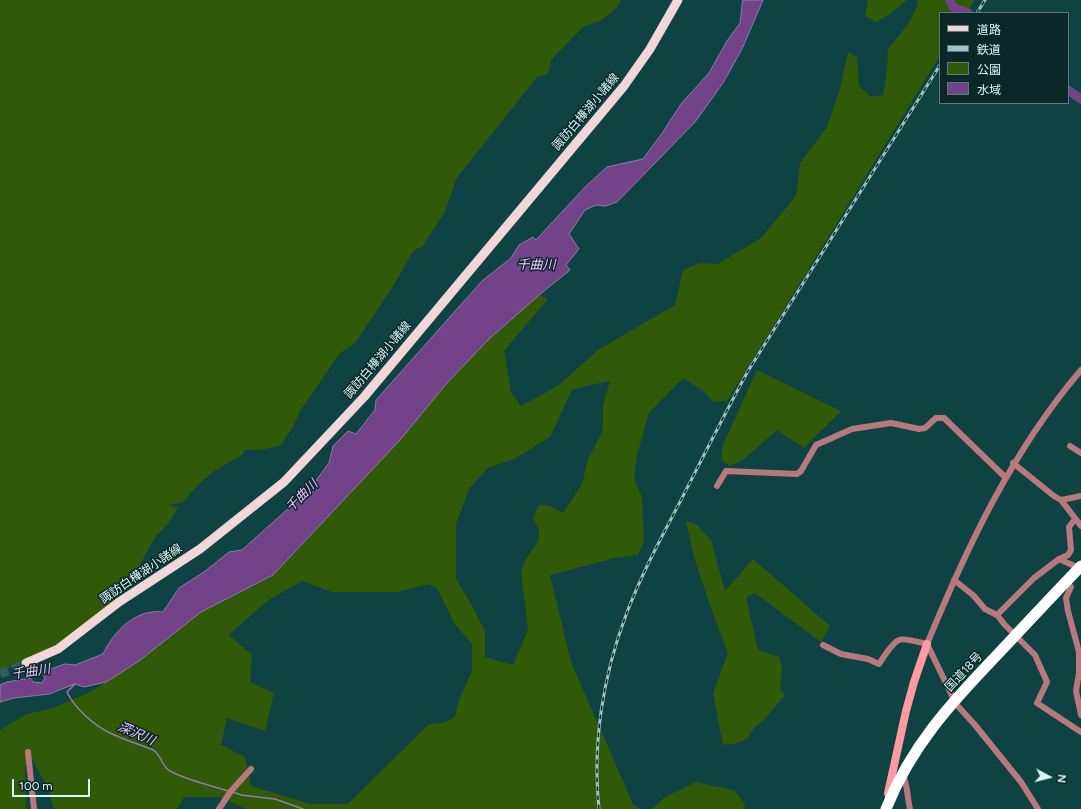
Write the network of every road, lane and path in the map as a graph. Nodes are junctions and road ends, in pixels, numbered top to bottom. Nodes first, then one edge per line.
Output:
1 (678, 0) edge
2 (1081, 370) edge
3 (1070, 446) dead end
4 (1081, 453) edge
5 (1013, 463) junction
6 (1005, 477) junction
7 (717, 486) dead end
8 (1081, 496) edge
9 (1061, 500) junction
10 (1075, 519) junction
11 (1081, 526) edge
12 (1059, 559) junction
13 (1080, 567) edge
14 (954, 580) junction
15 (1066, 582) junction
16 (997, 615) junction
17 (1015, 636) junction
18 (927, 644) junction
19 (823, 645) dead end
20 (26, 663) tunnel mouth
21 (954, 701) junction
22 (1081, 715) edge
23 (1081, 732) edge
24 (28, 752) dead end
25 (895, 764) junction
26 (250, 769) dead end
27 (902, 773) junction
28 (888, 804) edge
29 (34, 809) edge
30 (219, 809) edge
31 (910, 809) edge
32 (1038, 809) edge

1 - 20 main road, 諏訪白樺湖小諸線
2 - 5 street
3 - 4 street
5 - 6 street
5 - 9 street
6 - 7 street
6 - 14 street
8 - 9 street
9 - 10 street
10 - 11 street
10 - 12 street
12 - 13 street
12 - 16 street
13 - 15 highway, 国道18号
14 - 16 street
14 - 18 street
15 - 17 highway, 国道18号
15 - 22 street
16 - 17 street
17 - 21 highway, 国道18号
17 - 23 street
18 - 19 street
18 - 21 street
18 - 25 street
21 - 27 highway, 国道18号
21 - 32 street
24 - 29 street
25 - 27 street
25 - 28 street
26 - 30 street
27 - 28 highway, 国道18号
27 - 31 street

